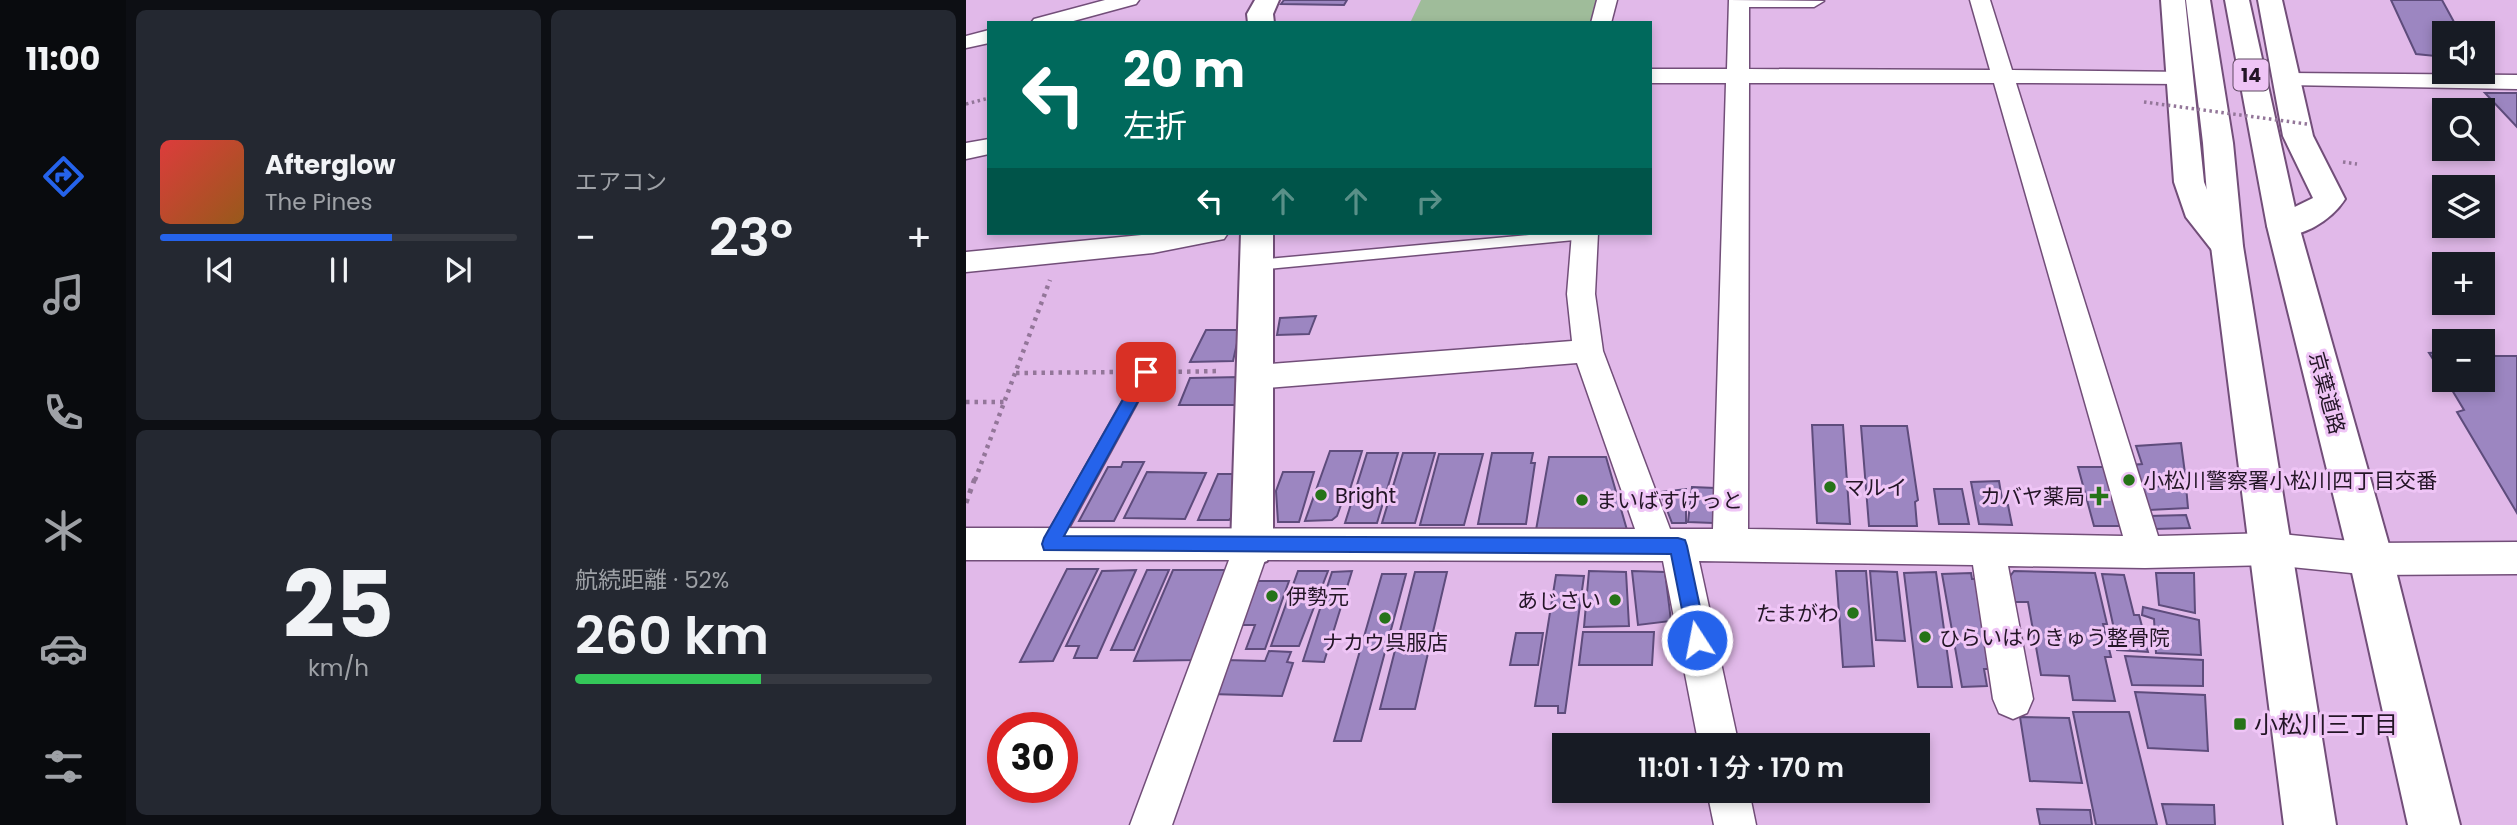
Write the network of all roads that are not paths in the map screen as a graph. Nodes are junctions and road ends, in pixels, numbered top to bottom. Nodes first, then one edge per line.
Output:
1 (1129, 0) edge
2 (1267, 0) edge
3 (1606, 0) edge
4 (1739, 0) edge
5 (1980, 0) edge
6 (2173, 0) edge
7 (2198, 0) edge
8 (2237, 0) edge
9 (2270, 0) edge
10 (1814, 4) edge
11 (1090, 5) edge
12 (1046, 21) edge
13 (1261, 21) edge
14 (1601, 21) edge
15 (987, 37) edge
16 (966, 42) edge
17 (1652, 76) edge
18 (1736, 77) junction
19 (2003, 77) junction
20 (2181, 77) junction
21 (2288, 80) junction
22 (2517, 82) edge
23 (987, 146) edge
24 (966, 151) edge
25 (2283, 226) junction
26 (1206, 235) edge
27 (1544, 235) edge
28 (1585, 235) edge
29 (2227, 246) junction
30 (1257, 249) edge
31 (966, 262) edge
32 (1588, 351) junction
33 (1146, 372) dead end
34 (1256, 377) junction
35 (966, 544) edge
36 (1051, 544) junction
37 (1730, 545) junction
38 (1669, 546) junction
39 (1252, 547) junction
40 (2272, 549) junction
41 (1988, 550) junction
42 (2145, 552) junction
43 (2517, 558) edge
44 (2371, 559) junction
45 (2013, 699) dead end
46 (1716, 733) edge
47 (1730, 803) edge
48 (1151, 825) edge
49 (1735, 825) edge
50 (2310, 825) edge
51 (2434, 825) edge

1 - 11 street
2 - 13 main road
3 - 14 street
4 - 10 street
4 - 18 street
5 - 19 street
6 - 20 main road
7 - 29 main road, 14
8 - 25 main road, 京葉道路 / 14
9 - 21 main road
11 - 12 street
15 - 16 street
17 - 18 street
18 - 19 street
18 - 37 street
19 - 20 street
19 - 42 street
20 - 29 main road
21 - 22 street
21 - 25 main road
23 - 24 street
25 - 44 main road, 京葉道路 / 14
26 - 31 street
27 - 30 lane
28 - 32 street
29 - 40 main road, 14
30 - 34 main road
32 - 34 street
32 - 38 street
33 - 36 lane
34 - 39 main road
35 - 36 street
36 - 39 street
37 - 38 street
37 - 41 street
38 - 39 street
38 - 46 street
39 - 48 street
40 - 42 street
40 - 44 street
40 - 50 main road, 14
41 - 42 street
41 - 45 street
43 - 44 street
44 - 51 main road, 京葉道路 / 14
47 - 49 street

